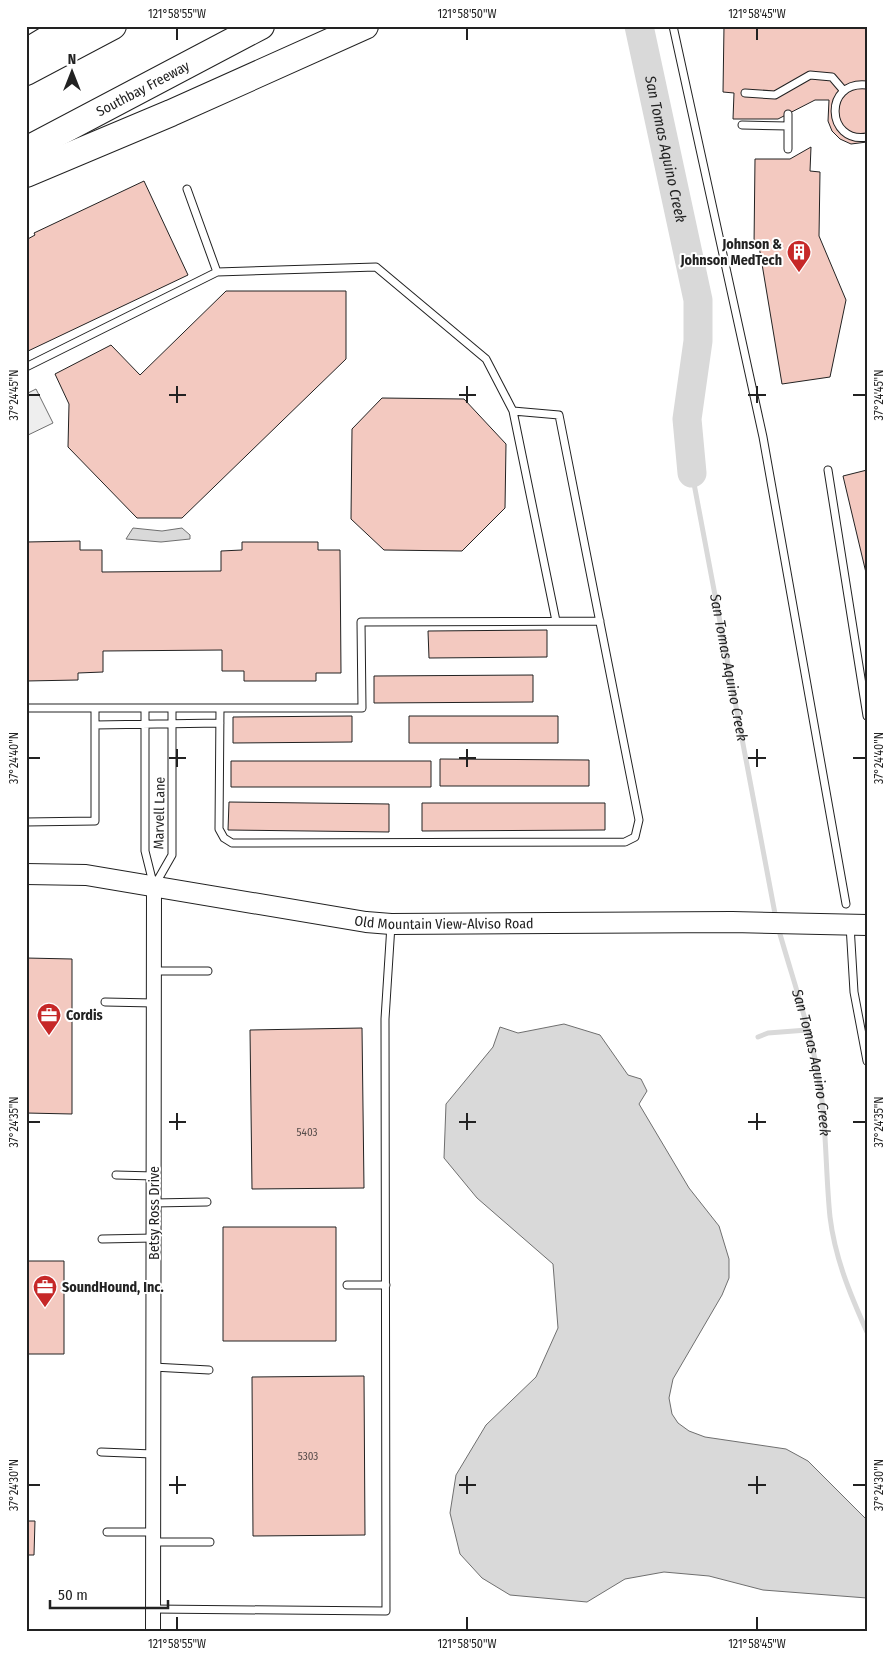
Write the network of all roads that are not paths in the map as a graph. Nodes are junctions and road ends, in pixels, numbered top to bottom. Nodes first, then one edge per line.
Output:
1 (68, 26) edge
2 (114, 26) edge
3 (261, 26) edge
4 (366, 26) edge
5 (673, 26) edge
6 (26, 52) edge
7 (26, 72) edge
8 (867, 85) edge
9 (844, 91) junction
10 (745, 93) dead end
11 (788, 114) dead end
12 (742, 126) dead end
13 (788, 126) junction
14 (867, 137) edge
15 (788, 149) dead end
16 (26, 150) edge
17 (26, 174) edge
18 (187, 188) dead end
19 (217, 272) junction
20 (26, 367) edge
21 (513, 412) junction
22 (828, 470) dead end
23 (600, 620) junction
24 (556, 621) junction
25 (865, 685) edge
26 (26, 708) edge
27 (96, 708) junction
28 (144, 708) junction
29 (172, 708) junction
30 (220, 708) junction
31 (867, 716) edge
32 (220, 723) junction
33 (144, 724) junction
34 (172, 724) junction
35 (96, 725) junction
36 (26, 822) edge
37 (26, 874) edge
38 (154, 886) junction
39 (846, 904) dead end
40 (391, 924) junction
41 (849, 924) edge
42 (154, 971) junction
43 (208, 971) dead end
44 (105, 1002) dead end
45 (154, 1003) junction
46 (867, 1061) edge
47 (116, 1175) dead end
48 (154, 1176) junction
49 (207, 1202) dead end
50 (154, 1203) junction
51 (154, 1238) junction
52 (102, 1239) dead end
53 (347, 1286) dead end
54 (386, 1286) junction
55 (153, 1367) junction
56 (210, 1370) dead end
57 (100, 1452) dead end
58 (153, 1454) junction
59 (107, 1532) dead end
60 (153, 1537) junction
61 (210, 1542) dead end
62 (153, 1609) junction
63 (153, 1631) edge

1 - 6 highway
2 - 7 highway
3 - 16 highway, Southbay Freeway
4 - 17 highway
5 - 39 lane
8 - 9 lane
9 - 10 lane
9 - 14 lane
11 - 13 lane
12 - 13 lane
13 - 15 lane
18 - 19 lane
19 - 20 lane
19 - 21 lane
21 - 23 lane
21 - 24 lane
22 - 25 lane
23 - 24 lane
23 - 32 lane
24 - 30 lane
25 - 31 lane
26 - 27 lane
27 - 28 lane
27 - 35 lane
28 - 29 lane
28 - 33 lane, Marvell Lane
29 - 30 lane
29 - 34 lane, Marvell Lane
30 - 32 lane
32 - 34 lane
33 - 34 lane
33 - 35 lane
33 - 38 lane, Marvell Lane
34 - 38 lane, Marvell Lane
35 - 36 lane
37 - 38 street, Old Mountain View-Alviso Road
38 - 40 street, Old Mountain View-Alviso Road
38 - 42 street, Betsy Ross Drive
40 - 41 street, Old Mountain View-Alviso Road
40 - 54 lane
41 - 46 lane
42 - 43 lane
42 - 45 street, Betsy Ross Drive
44 - 45 lane
45 - 48 street, Betsy Ross Drive
47 - 48 lane
48 - 50 street, Betsy Ross Drive
49 - 50 lane
50 - 51 street, Betsy Ross Drive
51 - 52 lane
51 - 55 street, Betsy Ross Drive
53 - 54 lane
54 - 62 lane
55 - 56 lane
55 - 58 street, Betsy Ross Drive
57 - 58 lane
58 - 60 street, Betsy Ross Drive
59 - 60 lane
60 - 61 lane
60 - 62 street, Betsy Ross Drive
62 - 63 street, Betsy Ross Drive

